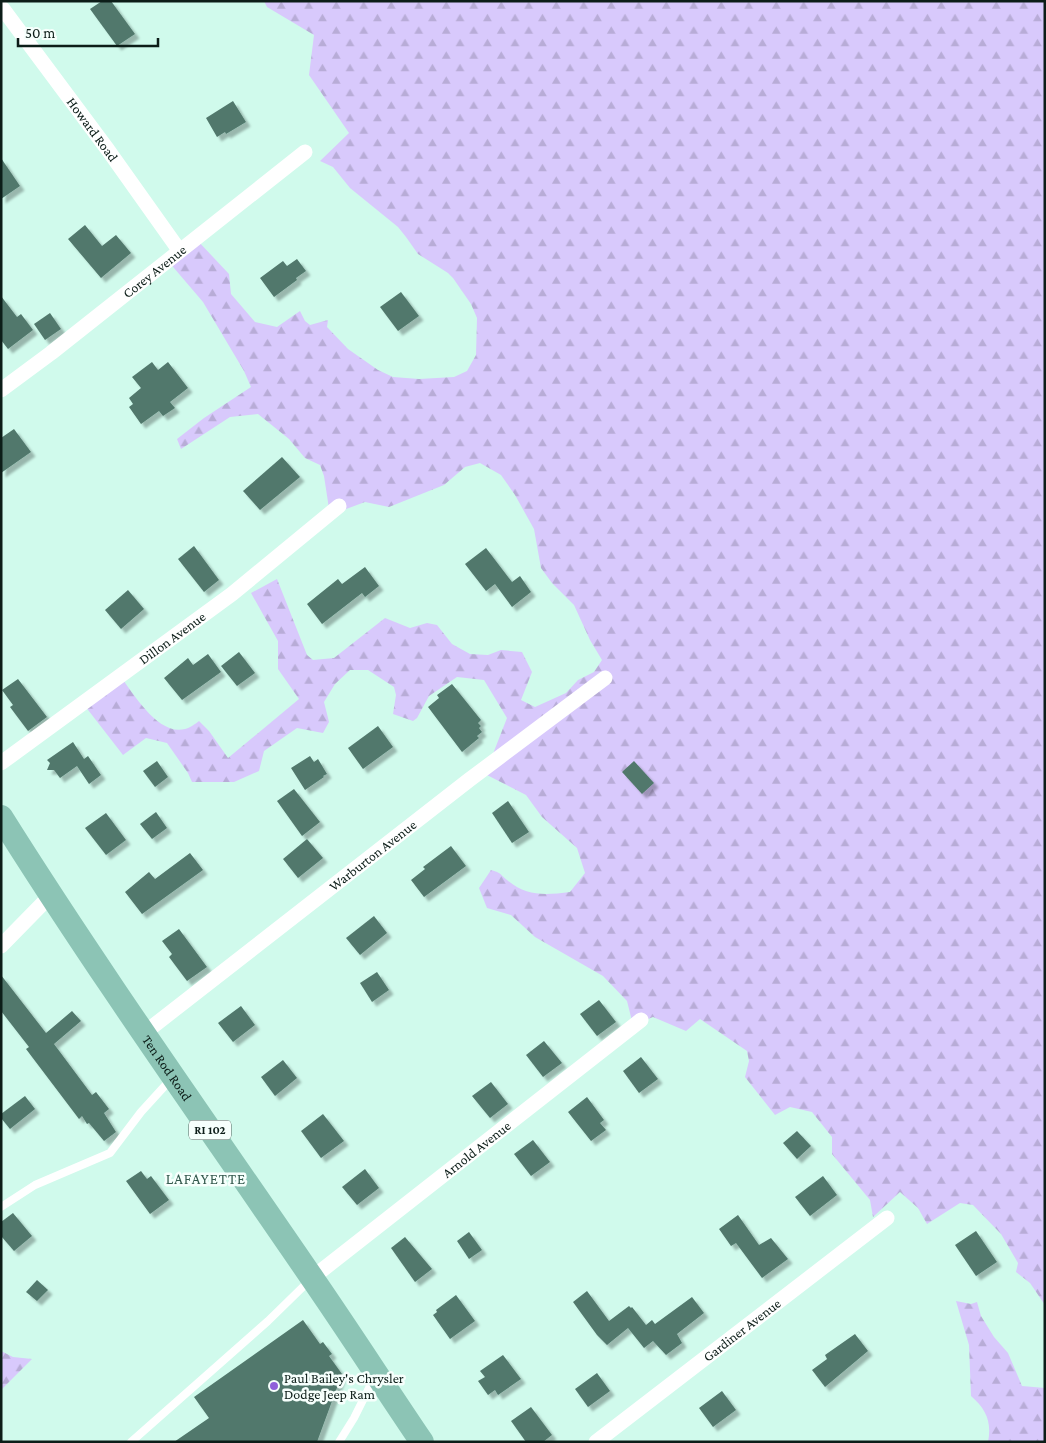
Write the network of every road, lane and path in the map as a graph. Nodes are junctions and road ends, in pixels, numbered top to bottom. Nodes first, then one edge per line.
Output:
1 (6, 7) edge
2 (306, 152) dead end
3 (179, 250) junction
4 (1, 390) edge
5 (339, 506) dead end
6 (605, 678) dead end
7 (1, 764) edge
8 (1, 817) edge
9 (50, 896) junction
10 (1, 946) edge
11 (641, 1020) dead end
12 (143, 1034) junction
13 (173, 1076) junction
14 (1, 1207) edge
15 (887, 1218) dead end
16 (312, 1278) junction
17 (376, 1374) junction
18 (131, 1442) edge
19 (340, 1442) edge
20 (422, 1442) edge
21 (596, 1442) edge

1 - 3 street, Howard Road
2 - 3 street, Corey Avenue
3 - 4 street, Corey Avenue
5 - 7 street, Dillon Avenue
6 - 12 street, Warburton Avenue
8 - 9 main road, Ten Rod Road / RI 102
9 - 10 street
9 - 12 main road, Ten Rod Road / RI 102
11 - 16 street, Arnold Avenue
12 - 13 main road, Ten Rod Road / RI 102
13 - 14 lane
13 - 16 main road, Ten Rod Road / RI 102
15 - 21 street, Gardiner Avenue
16 - 17 main road, Ten Rod Road / RI 102
16 - 18 lane
17 - 19 lane
17 - 20 main road, Ten Rod Road / RI 102

